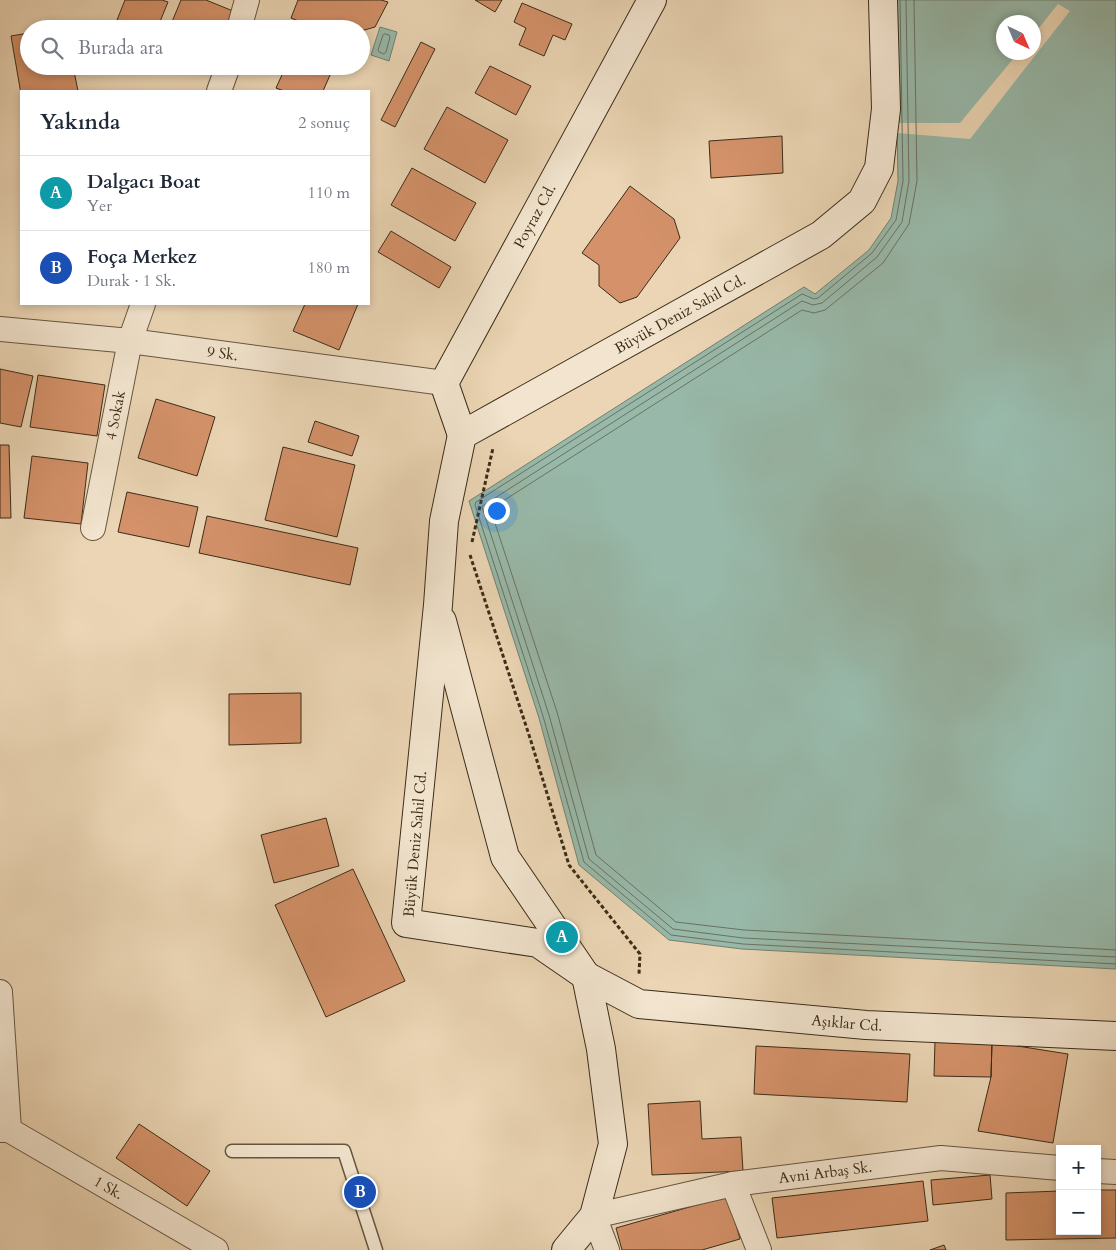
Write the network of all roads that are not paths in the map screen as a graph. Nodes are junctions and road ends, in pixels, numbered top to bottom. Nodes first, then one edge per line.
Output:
1 (247, 0) edge
2 (652, 0) edge
3 (883, 0) edge
4 (241, 20) edge
5 (225, 75) edge
6 (219, 90) edge
7 (143, 305) edge
8 (0, 329) edge
9 (130, 341) junction
10 (444, 383) junction
11 (462, 435) junction
12 (93, 528) dead end
13 (438, 605) junction
14 (586, 976) junction
15 (0, 992) edge
16 (1116, 1036) edge
17 (4, 1130) edge
18 (232, 1151) dead end
19 (1056, 1168) edge
20 (1101, 1170) edge
21 (1116, 1172) edge
22 (733, 1184) junction
23 (594, 1216) junction
24 (216, 1250) edge
25 (376, 1250) edge
26 (566, 1250) edge
27 (607, 1250) edge
28 (759, 1250) edge

1 - 4 street
2 - 10 street, Poyraz Cd.
3 - 11 street, Büyük Deniz Sahil Cd.
5 - 6 street
7 - 9 street, 4 Sokak
8 - 9 street, 9 Sk.
9 - 10 street, 9 Sk.
9 - 12 street, 4 Sokak
10 - 11 street
11 - 13 street, Büyük Deniz Sahil Cd.
13 - 14 street, Büyük Deniz Sahil Cd.
13 - 14 street, Büyük Deniz Sahil Cd.
14 - 16 street, Aşıklar Cd.
14 - 23 street, Büyük Deniz Sahil Cd.
15 - 17 street
17 - 24 street, 1 Sk.
18 - 25 lane
19 - 22 street, Avni Arbaş Sk.
20 - 21 street
22 - 23 street, Avni Arbaş Sk.
22 - 28 street
23 - 26 street, Büyük Deniz Sahil Cd.
23 - 27 street

